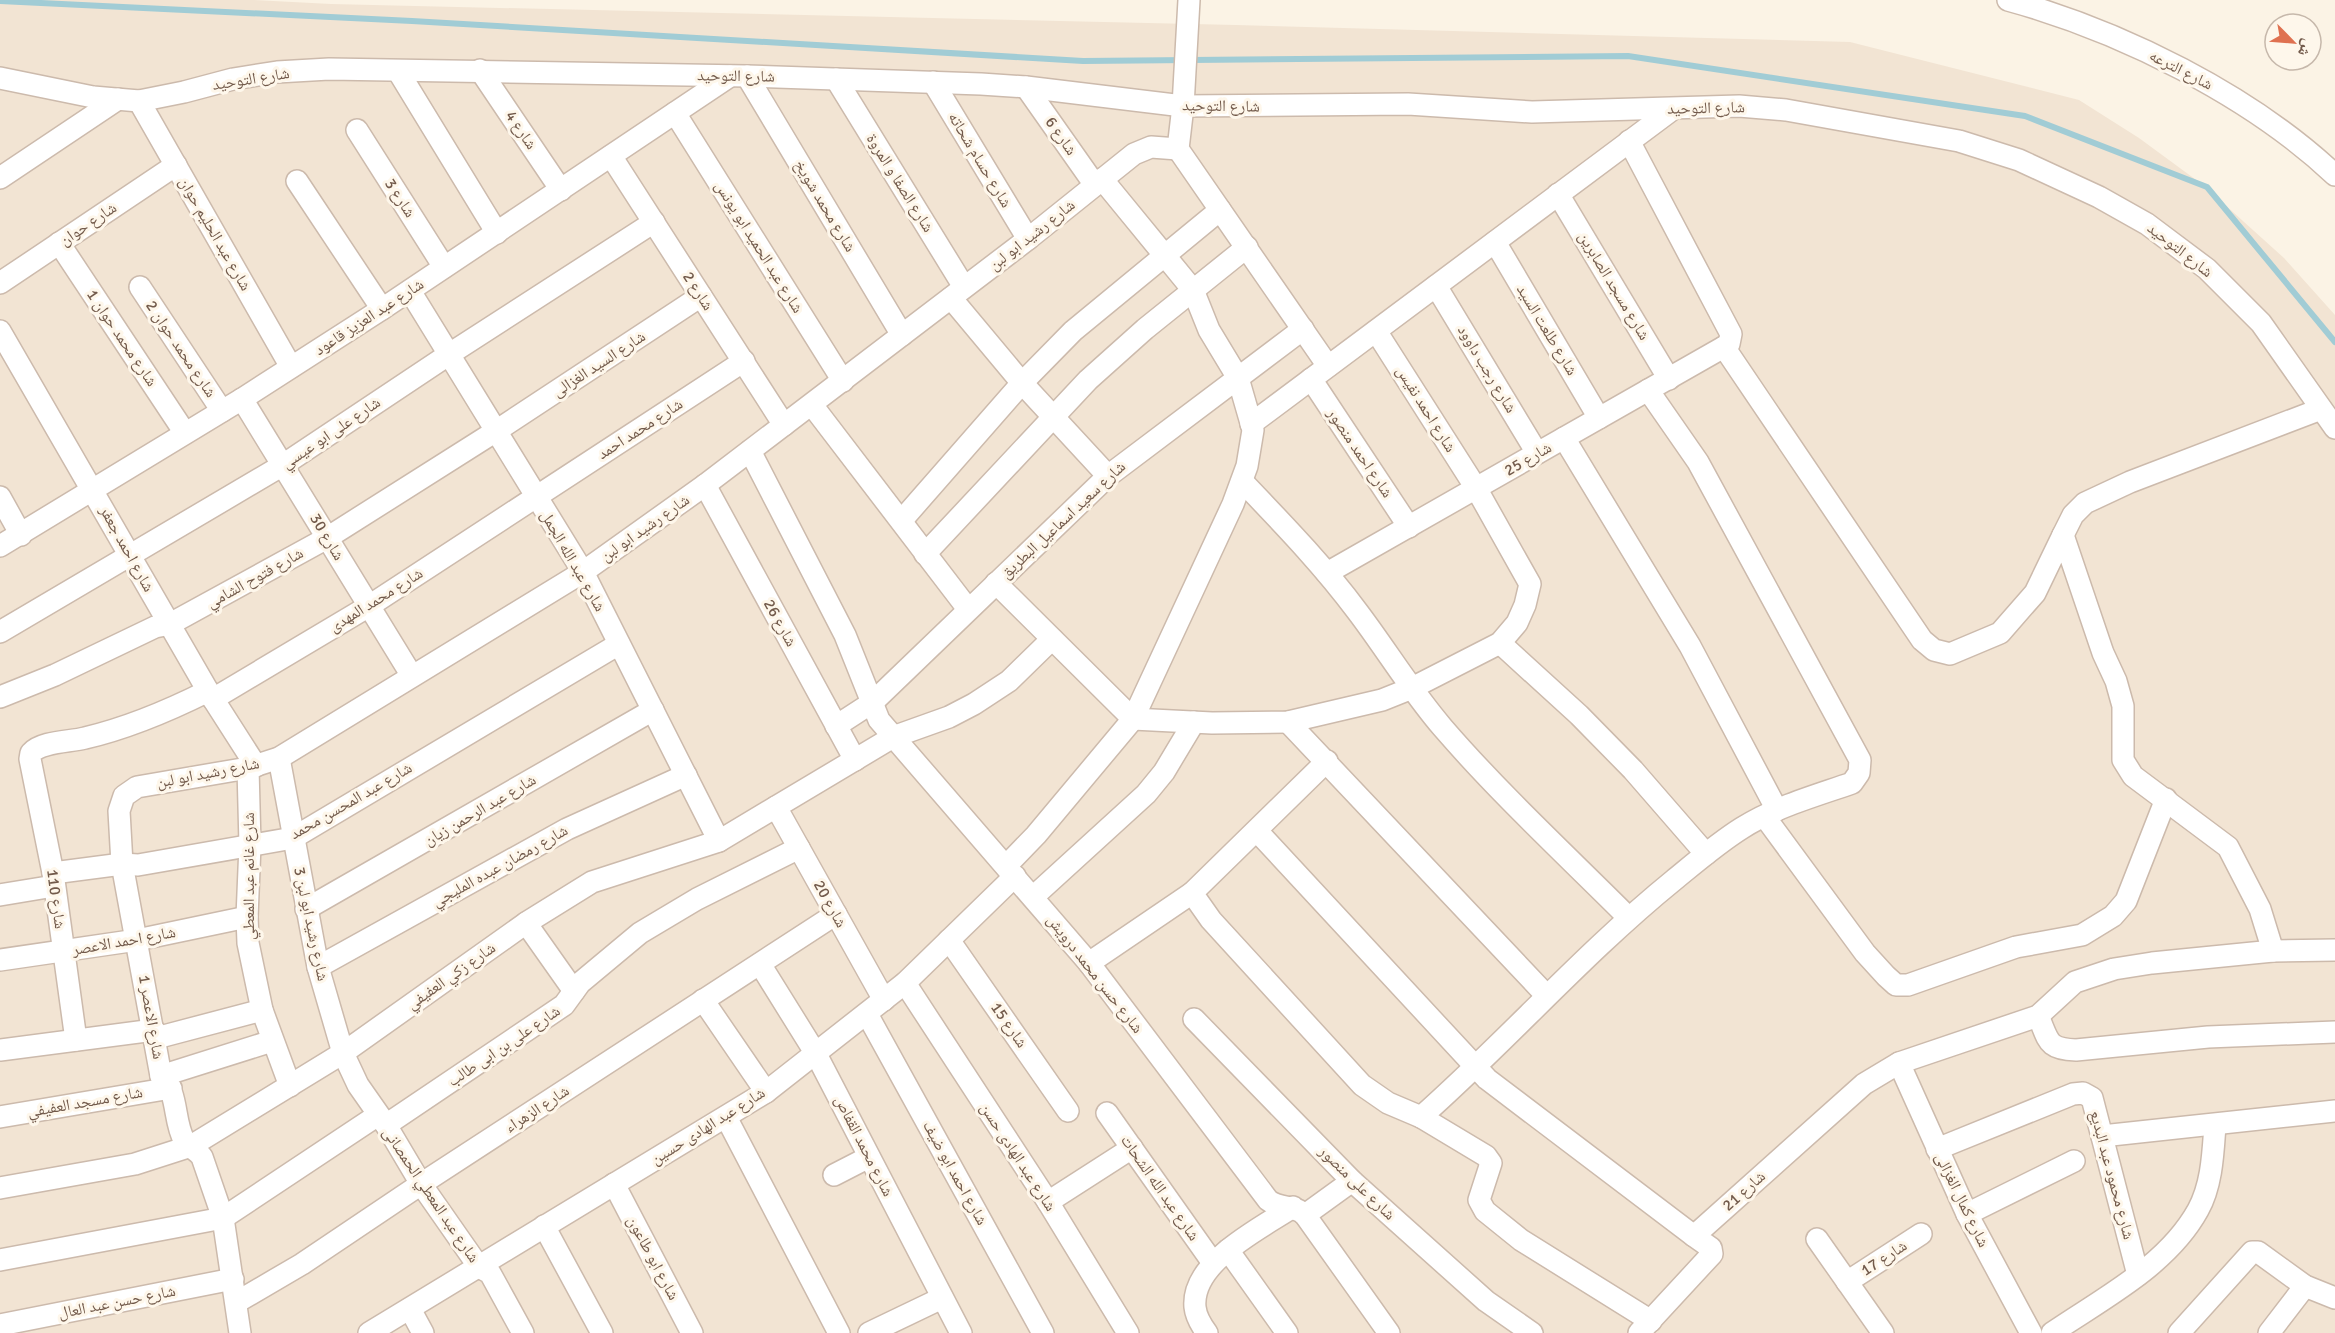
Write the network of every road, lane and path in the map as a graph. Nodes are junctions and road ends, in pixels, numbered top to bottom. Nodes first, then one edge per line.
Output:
1 (1189, 0) edge
2 (2008, 0) edge
3 (398, 70) junction
4 (480, 70) junction
5 (739, 76) junction
6 (0, 78) edge
7 (836, 79) junction
8 (933, 82) junction
9 (1026, 87) junction
10 (128, 100) junction
11 (1183, 106) junction
12 (1672, 109) junction
13 (675, 113) junction
14 (357, 130) dead end
15 (1629, 141) junction
16 (1178, 149) junction
17 (611, 156) junction
18 (176, 165) junction
19 (2335, 175) edge
20 (0, 178) edge
21 (297, 181) dead end
22 (1098, 182) junction
23 (561, 190) junction
24 (1558, 194) junction
25 (1220, 210) junction
26 (654, 222) junction
27 (497, 232) junction
28 (1028, 239) junction
29 (1495, 242) junction
30 (59, 243) junction
31 (1246, 247) junction
32 (1165, 254) junction
33 (444, 267) junction
34 (0, 284) edge
35 (1436, 285) junction
36 (140, 288) dead end
37 (1193, 290) junction
38 (410, 291) junction
39 (958, 293) junction
40 (701, 296) junction
41 (382, 309) junction
42 (1303, 329) junction
43 (0, 330) edge
44 (1376, 331) junction
45 (902, 335) junction
46 (1727, 346) junction
47 (448, 355) junction
48 (744, 361) junction
49 (1328, 366) junction
50 (291, 368) junction
51 (1238, 378) junction
52 (1311, 379) junction
53 (1669, 379) junction
54 (843, 381) junction
55 (1022, 383) junction
56 (1648, 390) junction
57 (242, 399) junction
58 (812, 405) junction
59 (2322, 409) junction
60 (222, 411) junction
61 (1054, 416) junction
62 (1599, 418) junction
63 (1251, 424) junction
64 (784, 425) junction
65 (2335, 428) edge
66 (496, 431) junction
67 (185, 434) junction
68 (1564, 438) junction
69 (750, 451) junction
70 (1538, 453) junction
71 (284, 465) junction
72 (1108, 476) junction
73 (1242, 481) junction
74 (705, 485) junction
75 (1476, 488) junction
76 (94, 490) junction
77 (0, 497) edge
78 (537, 497) junction
79 (902, 520) junction
80 (1409, 527) junction
81 (21, 535) junction
82 (2062, 535) junction
83 (327, 538) junction
84 (0, 546) edge
85 (925, 554) junction
86 (130, 558) junction
87 (583, 572) junction
88 (1327, 573) junction
89 (996, 583) junction
90 (369, 606) junction
91 (968, 609) junction
92 (170, 624) junction
93 (0, 633) edge
94 (1052, 639) junction
95 (1500, 643) junction
96 (619, 644) junction
97 (412, 676) junction
98 (1412, 688) junction
99 (211, 695) junction
100 (0, 696) edge
101 (873, 702) junction
102 (653, 710) junction
103 (1133, 719) junction
104 (1194, 722) junction
105 (1288, 722) junction
106 (836, 726) junction
107 (893, 737) junction
108 (279, 758) junction
109 (30, 759) joint
110 (855, 760) junction
111 (1327, 761) junction
112 (252, 767) junction
113 (686, 775) junction
114 (2166, 799) junction
115 (776, 807) junction
116 (1771, 813) junction
117 (1257, 831) junction
118 (293, 838) junction
119 (719, 841) junction
120 (250, 845) junction
121 (799, 848) junction
122 (1706, 854) junction
123 (122, 864) junction
124 (1010, 871) junction
125 (53, 879) junction
126 (1192, 893) junction
127 (0, 895) edge
128 (1033, 897) junction
129 (306, 909) junction
130 (836, 915) junction
131 (247, 917) junction
132 (1628, 917) junction
133 (526, 922) junction
134 (137, 940) junction
135 (949, 940) junction
136 (2335, 950) edge
137 (63, 951) junction
138 (2273, 951) junction
139 (0, 960) edge
140 (1089, 963) junction
141 (760, 964) junction
142 (318, 967) junction
143 (905, 983) junction
144 (574, 991) junction
145 (1546, 995) junction
146 (703, 1000) junction
147 (884, 1000) junction
148 (262, 1010) junction
149 (867, 1014) junction
150 (2038, 1016) junction
151 (1194, 1019) dead end
152 (2335, 1032) edge
153 (155, 1034) junction
154 (76, 1040) junction
155 (272, 1041) junction
156 (0, 1050) edge
157 (343, 1053) junction
158 (816, 1054) junction
159 (1899, 1063) junction
160 (1477, 1067) junction
161 (166, 1082) junction
162 (290, 1086) junction
163 (766, 1092) junction
164 (1068, 1111) dead end
165 (2335, 1111) edge
166 (1107, 1113) dead end
167 (0, 1117) edge
168 (726, 1117) junction
169 (1421, 1117) junction
170 (382, 1120) junction
171 (2216, 1125) junction
172 (2102, 1137) junction
173 (191, 1146) junction
174 (1132, 1148) junction
175 (1937, 1149) junction
176 (869, 1157) junction
177 (2073, 1161) dead end
178 (834, 1175) dead end
179 (1352, 1181) junction
180 (421, 1184) junction
181 (614, 1184) junction
182 (0, 1188) edge
183 (1048, 1202) junction
184 (1299, 1211) junction
185 (1966, 1214) junction
186 (223, 1218) junction
187 (544, 1226) junction
188 (1922, 1234) dead end
189 (1694, 1236) junction
190 (1817, 1239) dead end
191 (1220, 1257) junction
192 (0, 1260) edge
193 (479, 1267) junction
194 (2138, 1275) junction
195 (233, 1279) junction
196 (1847, 1282) junction
197 (2305, 1286) junction
198 (942, 1298) junction
199 (2335, 1298) edge
200 (237, 1302) junction
201 (410, 1309) junction
202 (0, 1325) edge
203 (1645, 1327) edge
204 (876, 1332) edge
205 (240, 1333) edge
206 (369, 1333) edge
207 (423, 1333) edge
208 (523, 1333) edge
209 (602, 1333) edge
210 (692, 1333) edge
211 (839, 1333) edge
212 (961, 1333) edge
213 (1043, 1333) edge
214 (1128, 1333) edge
215 (1206, 1333) edge
216 (1287, 1333) edge
217 (1389, 1333) edge
218 (1532, 1333) edge
219 (1882, 1333) edge
220 (2031, 1333) edge
221 (2052, 1333) edge
222 (2179, 1333) edge
223 (2269, 1333) edge

1 - 11 street
2 - 19 street, شارع الترعه
3 - 4 street, شارع التوحيد
3 - 10 street, شارع التوحيد
3 - 27 street
4 - 5 street, شارع التوحيد
4 - 23 street, شارع 4
5 - 7 street, شارع التوحيد
5 - 13 street, شارع عبد العزيز قاعود
5 - 45 street, شارع محمد شويخ
6 - 10 street, شارع التوحيد
7 - 8 street, شارع التوحيد
7 - 39 street, شارع الصفا و المروة
8 - 9 street, شارع التوحيد
8 - 28 street, شارع حسام شحاته
9 - 11 street, شارع التوحيد
9 - 22 street, شارع 6
10 - 18 street, شارع عبد الحليم حوان
10 - 20 street
11 - 12 street, شارع التوحيد
11 - 16 street
12 - 15 street
12 - 59 street, شارع التوحيد
13 - 17 street, شارع عبد العزيز قاعود
13 - 54 street, شارع عبد الحميد ابو يونس
14 - 33 street, شارع 3
15 - 24 street
15 - 46 street
16 - 22 street, شارع رشيد ابو لبن
16 - 25 street
17 - 23 street, شارع عبد العزيز قاعود
17 - 26 street, شارع 2
18 - 30 street, شارع حوان
18 - 50 street, شارع عبد الحليم حوان
21 - 41 street
22 - 28 street, شارع رشيد ابو لبن
22 - 32 street, شارع 6
23 - 27 street, شارع عبد العزيز قاعود
24 - 29 street
24 - 53 street, شارع مسجد الصابرين
25 - 31 street
25 - 32 street
26 - 40 street, شارع 2
26 - 47 street, شارع على ابو عيسي
27 - 33 street, شارع عبد العزيز قاعود
28 - 39 street, شارع رشيد ابو لبن
29 - 35 street
29 - 62 street, شارع طلعت السيد
30 - 34 street, شارع حوان
30 - 67 street, شارع محمد حوان 1
31 - 37 street
31 - 42 street
32 - 37 street, شارع 6
32 - 55 street
33 - 38 street, شارع عبد العزيز قاعود
35 - 44 street
35 - 70 street, شارع رجب داوود
36 - 60 street, شارع محمد حوان 2
37 - 51 street, شارع 6
37 - 61 street
38 - 41 street, شارع عبد العزيز قاعود
38 - 47 street, شارع عبد الله الجمل
39 - 45 street, شارع رشيد ابو لبن
39 - 55 street, شارع الصفا و المروة
40 - 48 street, شارع 2
40 - 66 street, شارع السيد الغزالى
41 - 50 street, شارع عبد العزيز قاعود
42 - 49 street
42 - 51 street, شارع سعيد اسماعيل البطريق
43 - 76 street, شارع احمد جعفر
44 - 49 street
44 - 75 street, شارع احمد نفيس
45 - 54 street, شارع رشيد ابو لبن
46 - 53 street, شارع 25
46 - 82 street
47 - 66 street, شارع عبد الله الجمل
47 - 71 street, شارع على ابو عيسي
48 - 64 street, شارع 2
48 - 78 street, شارع محمد احمد
49 - 52 street
50 - 57 street, شارع عبد العزيز قاعود
51 - 63 street, شارع 6
51 - 72 street, شارع سعيد اسماعيل البطريق
52 - 63 street
52 - 80 street, شارع احمد منصور
53 - 56 street, شارع 25
54 - 58 street, شارع رشيد ابو لبن
55 - 61 street, شارع الصفا و المروة
55 - 79 street
56 - 62 street, شارع 25
56 - 116 street
57 - 60 street, شارع عبد العزيز قاعود
57 - 71 street, شارع 30
58 - 64 street, شارع رشيد ابو لبن
58 - 79 street
59 - 65 street, شارع التوحيد
59 - 82 street
60 - 67 street, شارع عبد العزيز قاعود
61 - 72 street, شارع الصفا و المروة
61 - 85 street
62 - 68 street, شارع 25
63 - 73 street, شارع عبد الهادى حسين
64 - 69 street, شارع رشيد ابو لبن
66 - 78 street, شارع عبد الله الجمل
66 - 83 street, شارع فتوح الشامي
67 - 76 street, شارع عبد العزيز قاعود
68 - 70 street, شارع 25
68 - 116 street
69 - 74 street, شارع رشيد ابو لبن
69 - 101 street, شارع حسن محمد درويش
70 - 75 street, شارع 25
71 - 83 street, شارع 30
71 - 86 street, شارع على ابو عيسي
72 - 89 street, شارع سعيد اسماعيل البطريق
73 - 88 street
73 - 103 street, شارع عبد الهادى حسين
74 - 87 street, شارع رشيد ابو لبن
74 - 106 street, شارع 26
75 - 80 street, شارع 25
75 - 95 street, شارع احمد نفيس
76 - 81 street, شارع عبد العزيز قاعود
76 - 86 street, شارع احمد جعفر
77 - 81 street
78 - 87 street, شارع عبد الله الجمل
78 - 90 street, شارع محمد المهدى
79 - 85 street
80 - 88 street, شارع 25
81 - 84 street, شارع عبد العزيز قاعود
82 - 114 street
83 - 90 street, شارع 30
83 - 92 street, شارع فتوح الشامي
85 - 91 street
86 - 92 street, شارع احمد جعفر
86 - 93 street, شارع على ابو عيسي
87 - 96 street, شارع عبد الله الجمل
87 - 97 street, شارع رشيد ابو لبن
88 - 98 street
89 - 91 street, شارع سعيد اسماعيل البطريق
89 - 94 street
90 - 97 street, شارع 30
90 - 99 street, شارع محمد المهدى
91 - 101 street, شارع سعيد اسماعيل البطريق
92 - 99 street, شارع احمد جعفر
92 - 100 street, شارع فتوح الشامي
94 - 103 street
94 - 107 street, شارع زكي العفيفي
95 - 98 street
95 - 122 street
96 - 102 street, شارع عبد الله الجمل
96 - 118 street, شارع عبد المحسن محمد
97 - 108 street, شارع رشيد ابو لبن
98 - 105 street
98 - 132 street
99 - 109 street, شارع محمد المهدى
99 - 112 street, شارع احمد جعفر
101 - 106 street, شارع سعيد اسماعيل البطريق
101 - 107 street, شارع حسن محمد درويش
102 - 113 street, شارع عبد الله الجمل
102 - 129 street, شارع عبد الرحمن زيان
103 - 104 street
103 - 124 street, شارع عبد الهادى حسين
104 - 105 street
104 - 128 street
105 - 111 street
106 - 110 street, شارع 26
107 - 110 street, شارع زكي العفيفي
107 - 124 street, شارع حسن محمد درويش
108 - 112 street, شارع رشيد ابو لبن
108 - 118 street, شارع رشيد ابو لبن 3
109 - 125 street, شارع 110
110 - 115 street, شارع زكي العفيفي
111 - 117 street
111 - 145 street
112 - 120 street, شارع غانم عبد المعطي
112 - 123 street, شارع رشيد ابو لبن
113 - 119 street, شارع عبد الله الجمل
113 - 142 street, شارع رمضان عبده المليجي
114 - 116 street
114 - 138 street
115 - 119 street, شارع زكي العفيفي
115 - 121 street, شارع 20
116 - 122 street
117 - 126 street
117 - 160 street
118 - 120 street, شارع عبد المحسن محمد
118 - 129 street, شارع رشيد ابو لبن 3
119 - 133 street, شارع زكي العفيفي
120 - 123 street, شارع عبد المحسن محمد
120 - 131 street, شارع غانم عبد المعطي
121 - 130 street, شارع 20
121 - 144 street, شارع على بن ابى طالب
122 - 132 street
123 - 125 street, شارع عبد المحسن محمد
123 - 134 street, شارع الاعصر 1
124 - 128 street, شارع حسن محمد درويش
124 - 135 street, شارع عبد الهادى حسين
125 - 127 street, شارع عبد المحسن محمد
125 - 137 street, شارع 110
126 - 140 street
126 - 169 street
128 - 140 street, شارع حسن محمد درويش
129 - 142 street, شارع رشيد ابو لبن 3
130 - 141 street, شارع الزهراء
130 - 147 street, شارع 20
131 - 134 street, شارع احمد الاعصر
131 - 148 street, شارع غانم عبد المعطي
132 - 145 street
133 - 144 street
133 - 157 street, شارع زكي العفيفي
134 - 137 street, شارع احمد الاعصر
134 - 153 street, شارع الاعصر 1
135 - 143 street, شارع عبد الهادى حسين
135 - 164 street, شارع 15
136 - 138 street
137 - 139 street, شارع احمد الاعصر
137 - 154 street, شارع 110
138 - 150 street
140 - 184 street, شارع حسن محمد درويش
141 - 146 street, شارع الزهراء
141 - 158 street, شارع محمد القفاص
142 - 157 street, شارع رشيد ابو لبن 3
143 - 147 street, شارع عبد الهادى حسين
143 - 183 street, شارع عبد الهادى حسن
144 - 170 street, شارع على بن ابى طالب
145 - 160 street
146 - 163 street
146 - 180 street, شارع الزهراء
147 - 149 street, شارع عبد الهادى حسين
148 - 153 street
148 - 155 street, شارع غانم عبد المعطي
149 - 158 street, شارع عبد الهادى حسين
149 - 213 street, شارع احمد ابو ضيف
150 - 152 street
150 - 159 street, شارع 21
151 - 179 street, شارع على منصور
153 - 154 street
153 - 161 street, شارع الاعصر 1
154 - 156 street
155 - 161 street, شارع مسجد العفيفي
155 - 162 street, شارع غانم عبد المعطي
157 - 162 street, شارع زكي العفيفي
157 - 170 street, شارع عبد المعطي الحمصانى
158 - 163 street, شارع عبد الهادى حسين
158 - 176 street, شارع محمد القفاص
159 - 175 street, شارع كمال الغزالى
159 - 189 street, شارع 21
160 - 169 street
160 - 189 street
161 - 167 street, شارع مسجد العفيفي
161 - 173 street, شارع الاعصر 1
162 - 173 street, شارع زكي العفيفي
163 - 168 street, شارع عبد الهادى حسين
165 - 171 street
166 - 174 street, شارع عبد الله الشحات
168 - 181 street, شارع عبد الهادى حسين
168 - 211 street
169 - 203 street
170 - 180 street, شارع عبد المعطي الحمصانى
170 - 186 street, شارع على بن ابى طالب
171 - 172 street
171 - 194 street
172 - 175 street, شارع محمود عبد البديع
172 - 194 street, شارع محمود عبد البديع
173 - 182 street, شارع زكي العفيفي
173 - 186 street, شارع الاعصر 1
174 - 183 street
174 - 191 street, شارع عبد الله الشحات
175 - 185 street, شارع كمال الغزالى
176 - 178 street
176 - 198 street, شارع محمد القفاص
177 - 185 street
179 - 184 street
179 - 218 street, شارع على منصور
180 - 193 street, شارع عبد المعطي الحمصانى
180 - 200 street, شارع الزهراء
181 - 187 street, شارع عبد الهادى حسين
181 - 210 street, شارع ابو طاعون
183 - 214 street, شارع عبد الهادى حسن
184 - 191 street
184 - 217 street
185 - 220 street, شارع كمال الغزالى
186 - 192 street, شارع على بن ابى طالب
186 - 195 street, شارع الاعصر 1
187 - 193 street, شارع عبد الهادى حسين
187 - 209 street
188 - 196 street, شارع 17
189 - 203 street
190 - 196 street
191 - 215 street
191 - 216 street, شارع عبد الله الشحات
193 - 201 street, شارع عبد الهادى حسين
193 - 208 street, شارع عبد المعطي الحمصانى
194 - 221 street
195 - 200 street, شارع الاعصر 1
195 - 202 street, شارع حسن عبد العال
196 - 219 street
197 - 199 street
197 - 222 street
197 - 223 street
198 - 204 street
198 - 212 street, شارع محمد القفاص
200 - 205 street, شارع الاعصر 1
201 - 206 street, شارع عبد الهادى حسين
201 - 207 street

